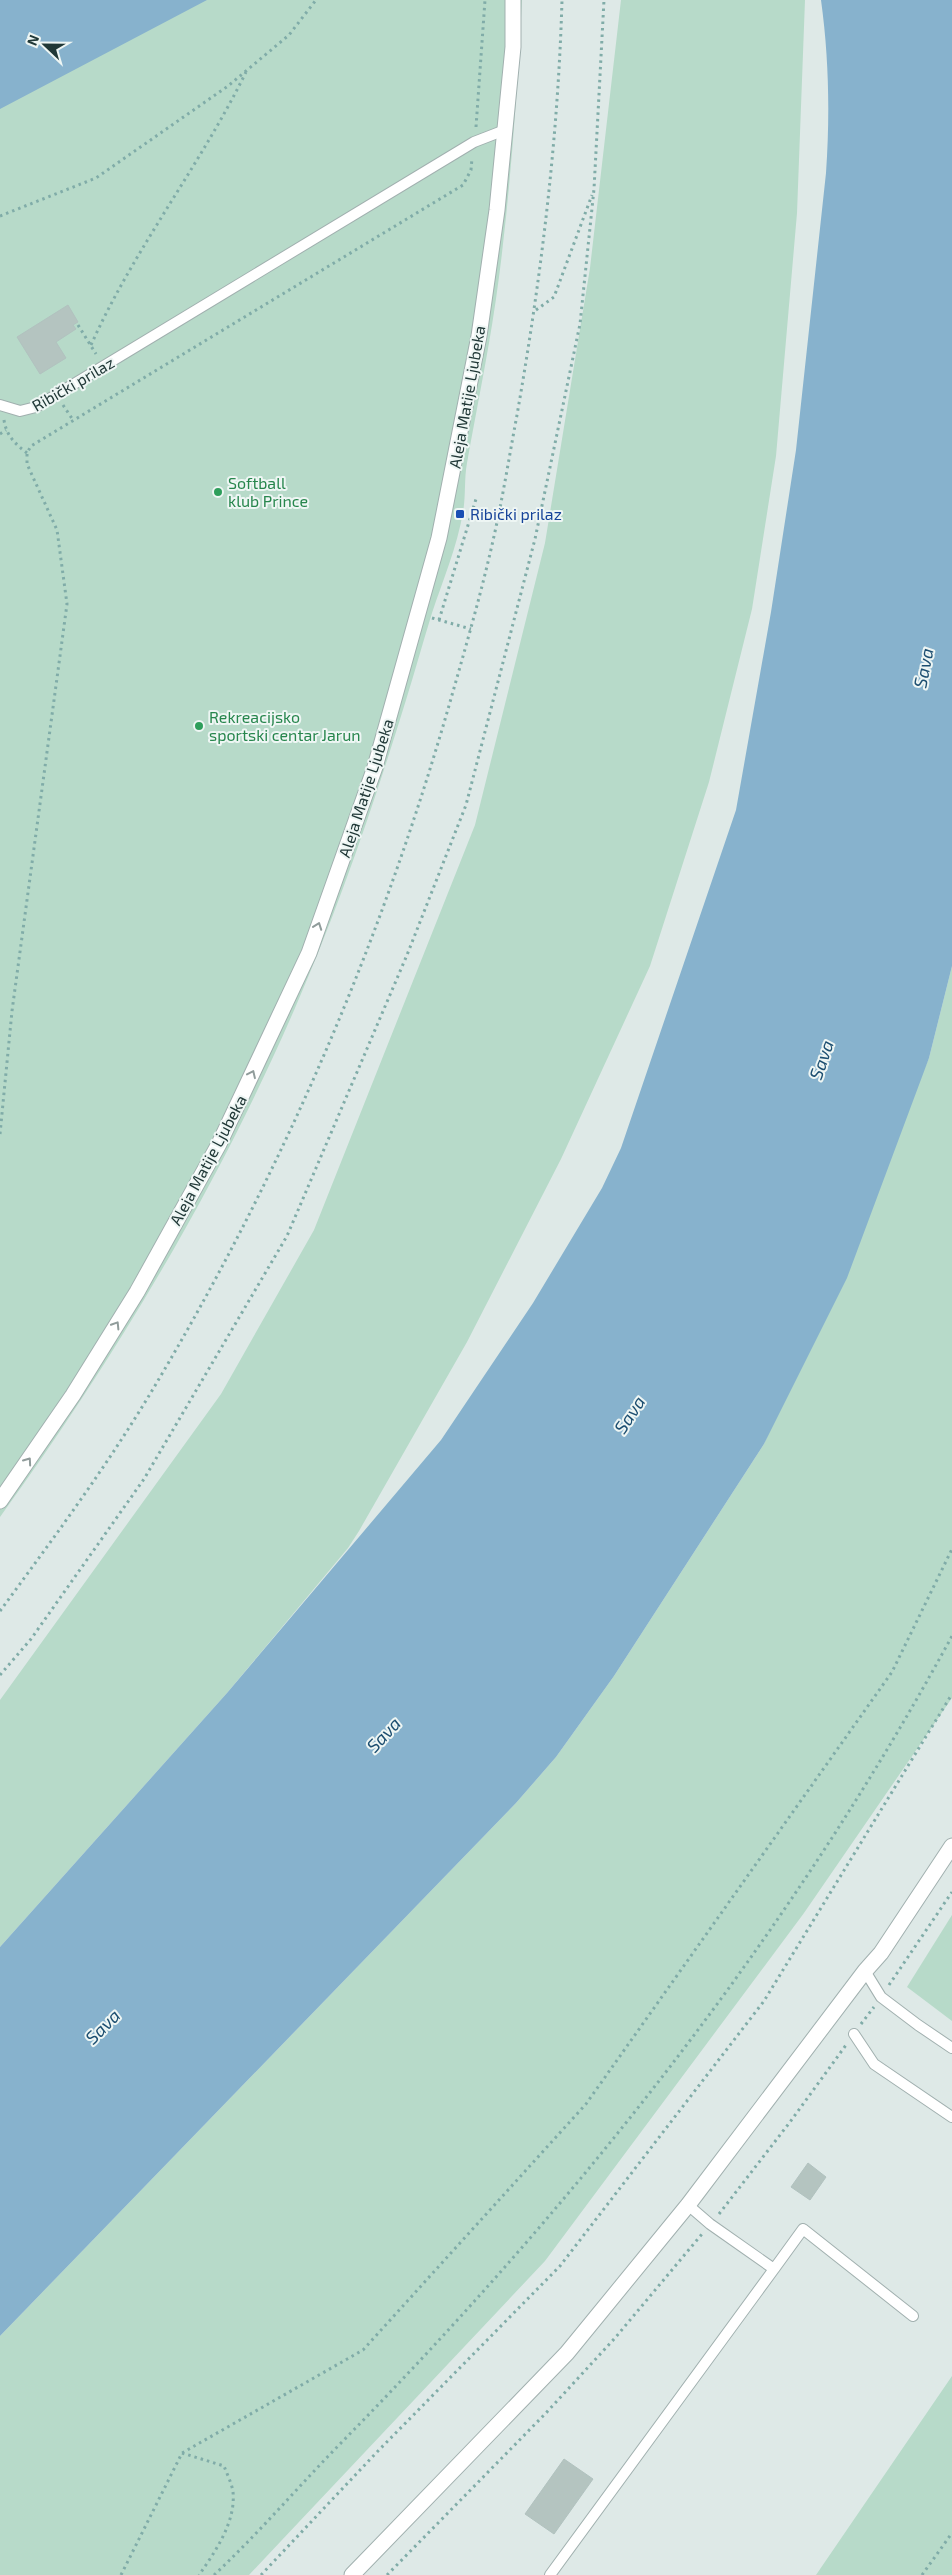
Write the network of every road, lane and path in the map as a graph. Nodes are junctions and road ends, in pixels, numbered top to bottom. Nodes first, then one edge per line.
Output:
1 (316, 0) edge
2 (485, 0) edge
3 (513, 0) edge
4 (604, 0) edge
5 (248, 70) junction
6 (504, 130) junction
7 (474, 142) junction
8 (594, 189) junction
9 (0, 216) edge
10 (536, 310) dead end
11 (78, 324) dead end
12 (90, 345) junction
13 (99, 358) dead end
14 (61, 402) dead end
15 (2, 406) edge
16 (73, 420) junction
17 (6, 430) junction
18 (0, 434) edge
19 (27, 453) junction
20 (476, 499) dead end
21 (430, 618) dead end
22 (439, 620) junction
23 (471, 628) dead end
24 (0, 1134) edge
25 (0, 1501) edge
26 (952, 1549) edge
27 (952, 1636) edge
28 (0, 1675) edge
29 (952, 1694) edge
30 (952, 1846) edge
31 (952, 1892) edge
32 (865, 1971) junction
33 (887, 1988) dead end
34 (872, 2009) dead end
35 (854, 2034) junction
36 (952, 2048) edge
37 (952, 2117) edge
38 (688, 2205) junction
39 (718, 2215) dead end
40 (700, 2238) dead end
41 (774, 2269) junction
42 (913, 2316) dead end
43 (182, 2453) junction
44 (952, 2533) edge
45 (359, 2573) edge
46 (121, 2575) edge
47 (199, 2575) edge
48 (214, 2575) edge
49 (261, 2575) edge
50 (387, 2575) edge
51 (550, 2575) edge
52 (922, 2575) edge

1 - 5 path
2 - 7 path
3 - 6 street, Aleja Matije Ljubeka
4 - 8 path
5 - 9 path
5 - 12 path
6 - 7 lane, Ribički prilaz
25 -> 6 street, Aleja Matije Ljubeka
7 - 15 lane, Ribički prilaz
7 - 16 path
8 - 10 path
8 - 28 path
11 - 12 path
12 - 13 path
14 - 16 path
15 - 17 path
16 - 19 path
17 - 18 path
17 - 19 path
19 - 24 path
20 - 22 path
21 - 22 path
22 - 23 path
26 - 43 path
27 - 48 path
29 - 49 path
30 - 32 street
31 - 33 path
32 - 36 lane
32 - 38 street
34 - 35 path
35 - 37 lane
35 - 39 path
38 - 41 lane
38 - 45 street
40 - 50 path
41 - 42 lane
41 - 51 lane
43 - 46 path
43 - 47 path
44 - 52 path

